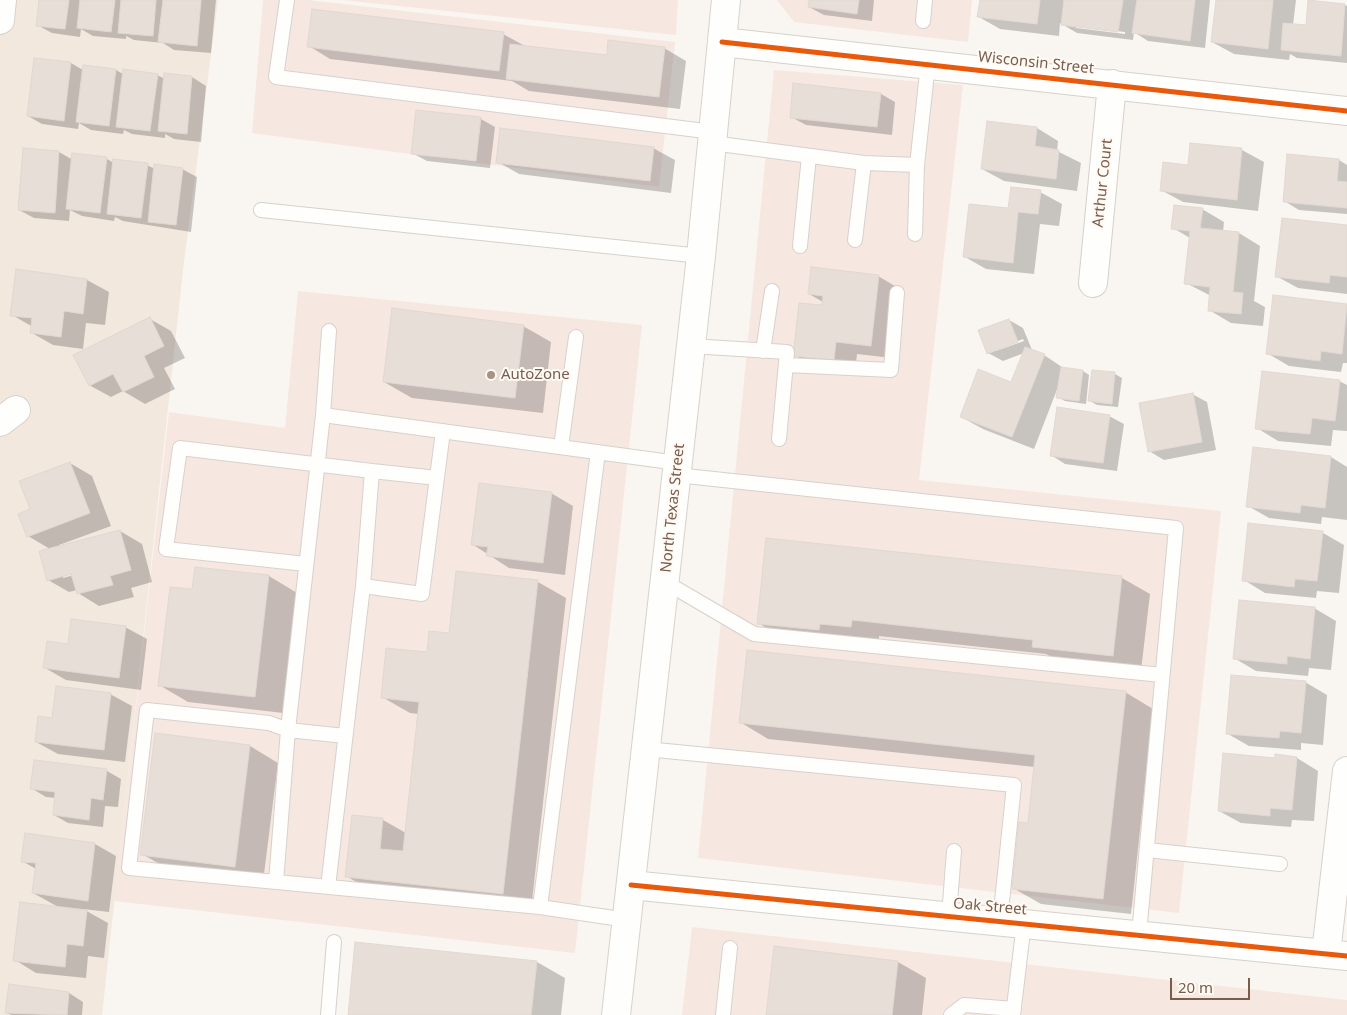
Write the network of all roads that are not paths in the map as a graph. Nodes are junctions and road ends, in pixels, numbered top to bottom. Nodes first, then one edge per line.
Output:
1 (2, 0) edge
2 (287, 0) edge
3 (726, 0) edge
4 (925, 0) edge
5 (0, 20) edge
6 (923, 21) dead end
7 (722, 42) junction
8 (928, 64) junction
9 (1112, 84) junction
10 (1347, 111) edge
11 (712, 138) junction
12 (809, 156) junction
13 (864, 162) junction
14 (917, 166) junction
15 (261, 210) dead end
16 (915, 234) dead end
17 (855, 240) dead end
18 (800, 246) dead end
19 (701, 256) junction
20 (1093, 283) dead end
21 (772, 291) dead end
22 (897, 293) dead end
23 (329, 331) dead end
24 (576, 337) dead end
25 (691, 346) junction
26 (763, 351) junction
27 (786, 365) junction
28 (323, 415) junction
29 (443, 432) junction
30 (779, 439) dead end
31 (561, 447) junction
32 (598, 452) junction
33 (318, 463) junction
34 (677, 469) junction
35 (372, 471) junction
36 (437, 478) junction
37 (306, 564) junction
38 (664, 582) junction
39 (363, 586) junction
40 (1162, 675) junction
41 (288, 730) junction
42 (345, 736) junction
43 (646, 748) junction
44 (1347, 771) edge
45 (1147, 850) junction
46 (954, 851) dead end
47 (1280, 864) dead end
48 (276, 882) junction
49 (631, 885) junction
50 (328, 887) junction
51 (540, 907) junction
52 (949, 916) junction
53 (627, 920) junction
54 (1012, 922) junction
55 (1139, 934) junction
56 (334, 942) dead end
57 (730, 948) dead end
58 (1337, 955) edge
59 (1013, 1012) edge
60 (328, 1015) edge
61 (616, 1015) edge
62 (723, 1015) edge
63 (951, 1015) edge

1 - 5 street
2 - 11 lane
3 - 7 street, North Texas Street
4 - 6 lane
7 - 8 street, Wisconsin Street
7 - 11 street, North Texas Street
8 - 9 street, Wisconsin Street
8 - 14 lane
9 - 10 street, Wisconsin Street
9 - 20 street, Arthur Court
11 - 12 lane
11 - 19 street, North Texas Street
12 - 13 lane
12 - 18 lane
13 - 14 lane
13 - 17 lane
14 - 16 lane
15 - 19 lane
19 - 25 street, North Texas Street
21 - 26 lane
22 - 27 lane
23 - 28 lane
24 - 31 lane
25 - 26 lane
25 - 34 street, North Texas Street
26 - 27 lane
27 - 30 lane
28 - 29 lane
28 - 33 lane
29 - 31 lane
29 - 36 lane
31 - 32 lane
32 - 34 lane
32 - 51 lane
33 - 35 lane
33 - 37 lane
33 - 37 lane
34 - 38 street, North Texas Street
34 - 40 lane
35 - 36 lane
35 - 39 lane
36 - 39 lane
37 - 41 lane
38 - 40 lane
38 - 43 street, North Texas Street
39 - 42 lane
40 - 45 lane
41 - 42 lane
41 - 48 lane
41 - 48 lane
42 - 50 lane
43 - 49 street, North Texas Street
43 - 54 lane
44 - 58 street
45 - 47 lane
45 - 55 lane
46 - 52 lane
48 - 50 lane
49 - 52 street, Oak Street
49 - 53 street, North Texas Street
50 - 51 lane
51 - 53 lane
52 - 54 street, Oak Street
53 - 61 street, North Texas Street
54 - 55 street, Oak Street
54 - 59 lane
55 - 58 street, Oak Street
56 - 60 lane
57 - 62 lane
59 - 63 lane

